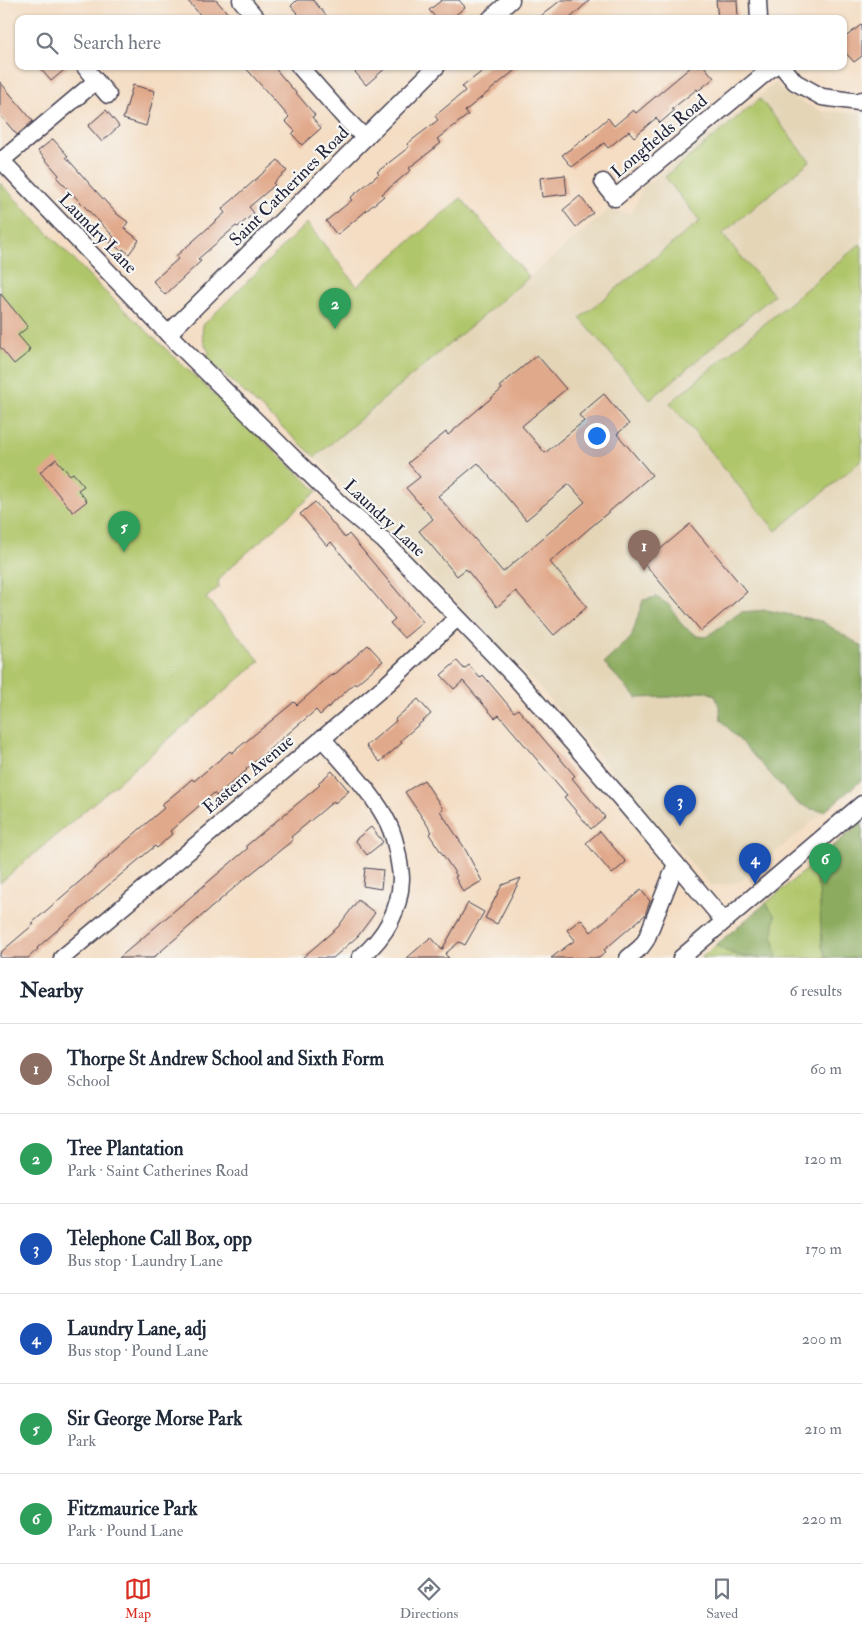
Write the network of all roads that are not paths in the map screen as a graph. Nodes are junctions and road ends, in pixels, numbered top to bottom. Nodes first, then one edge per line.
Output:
1 (241, 0) edge
2 (511, 0) edge
3 (758, 0) edge
4 (254, 15) edge
5 (494, 15) edge
6 (759, 15) edge
7 (87, 70) edge
8 (303, 70) edge
9 (433, 70) edge
10 (770, 70) edge
11 (785, 70) edge
12 (96, 81) junction
13 (108, 95) dead end
14 (862, 100) edge
15 (365, 138) junction
16 (1, 160) edge
17 (603, 182) dead end
18 (168, 334) junction
19 (457, 618) junction
20 (322, 738) junction
21 (862, 804) edge
22 (676, 864) junction
23 (724, 922) junction
24 (62, 958) edge
25 (360, 958) edge
26 (628, 958) edge
27 (681, 958) edge

1 - 4 street
2 - 5 street
3 - 6 street
7 - 12 street
8 - 15 street
9 - 15 street, Saint Catherines Road
10 - 17 street, Longfields Road
11 - 14 street
12 - 13 street
12 - 16 street
15 - 18 street, Saint Catherines Road
16 - 18 street, Laundry Lane
18 - 19 street, Laundry Lane
19 - 20 street, Eastern Avenue
19 - 22 street, Laundry Lane
20 - 24 street, Eastern Avenue
20 - 25 street
21 - 23 street
22 - 23 street, Laundry Lane
22 - 26 street
23 - 27 street

